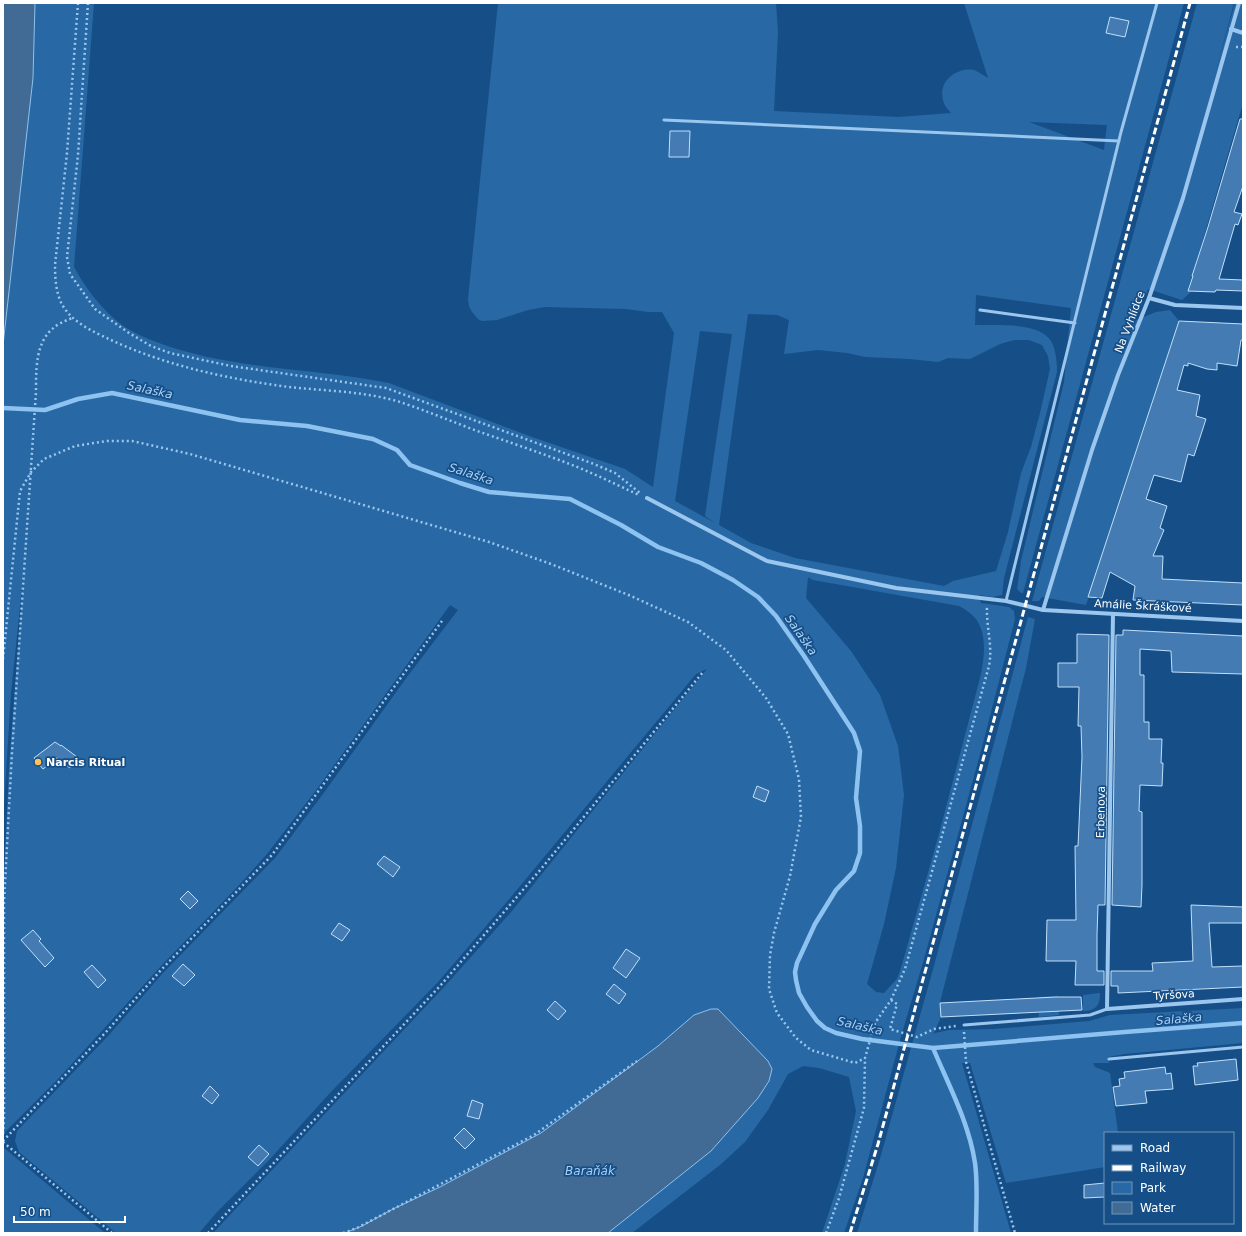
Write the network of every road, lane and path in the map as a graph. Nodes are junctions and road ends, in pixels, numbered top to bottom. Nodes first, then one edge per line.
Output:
1 (78, 3) edge
2 (88, 3) edge
3 (1157, 3) edge
4 (1239, 3) edge
5 (1231, 29) junction
6 (1243, 33) edge
7 (664, 120) dead end
8 (1118, 141) junction
9 (1149, 298) junction
10 (1243, 308) edge
11 (980, 310) dead end
12 (73, 318) junction
13 (1074, 323) junction
14 (31, 472) junction
15 (647, 498) junction
16 (988, 599) junction
17 (1006, 602) junction
18 (1043, 610) junction
19 (1113, 614) junction
20 (442, 621) dead end
21 (1243, 621) edge
22 (3, 659) edge
23 (703, 672) dead end
24 (1243, 999) edge
25 (890, 1000) junction
26 (1107, 1009) junction
27 (964, 1025) junction
28 (1243, 1047) edge
29 (865, 1058) junction
30 (1109, 1059) dead end
31 (637, 1061) dead end
32 (3, 1134) edge
33 (3, 1141) edge
34 (112, 1233) edge
35 (208, 1233) edge
36 (343, 1233) edge
37 (826, 1233) edge
38 (1015, 1233) edge

1 - 12 path
2 - 15 path
3 - 8 lane
4 - 5 street, Na Vyhlídce
5 - 6 street
5 - 9 street, Na Vyhlídce
7 - 8 lane
8 - 13 lane
9 - 10 street
9 - 18 street, Na Vyhlídce
11 - 13 lane
12 - 14 path
12 - 15 path
13 - 17 lane
14 - 22 path
14 - 29 path
14 - 32 path
15 - 16 street
16 - 17 street
16 - 25 path
17 - 18 street
18 - 19 street, Amálie Škráškové
19 - 21 street, Amálie Škráškové
19 - 26 street, Erbenova
20 - 33 path
23 - 35 path
24 - 26 street, Tyršova
25 - 27 path
25 - 29 path
26 - 27 lane
27 - 38 path
28 - 30 lane
29 - 37 path
31 - 36 path
33 - 34 path

